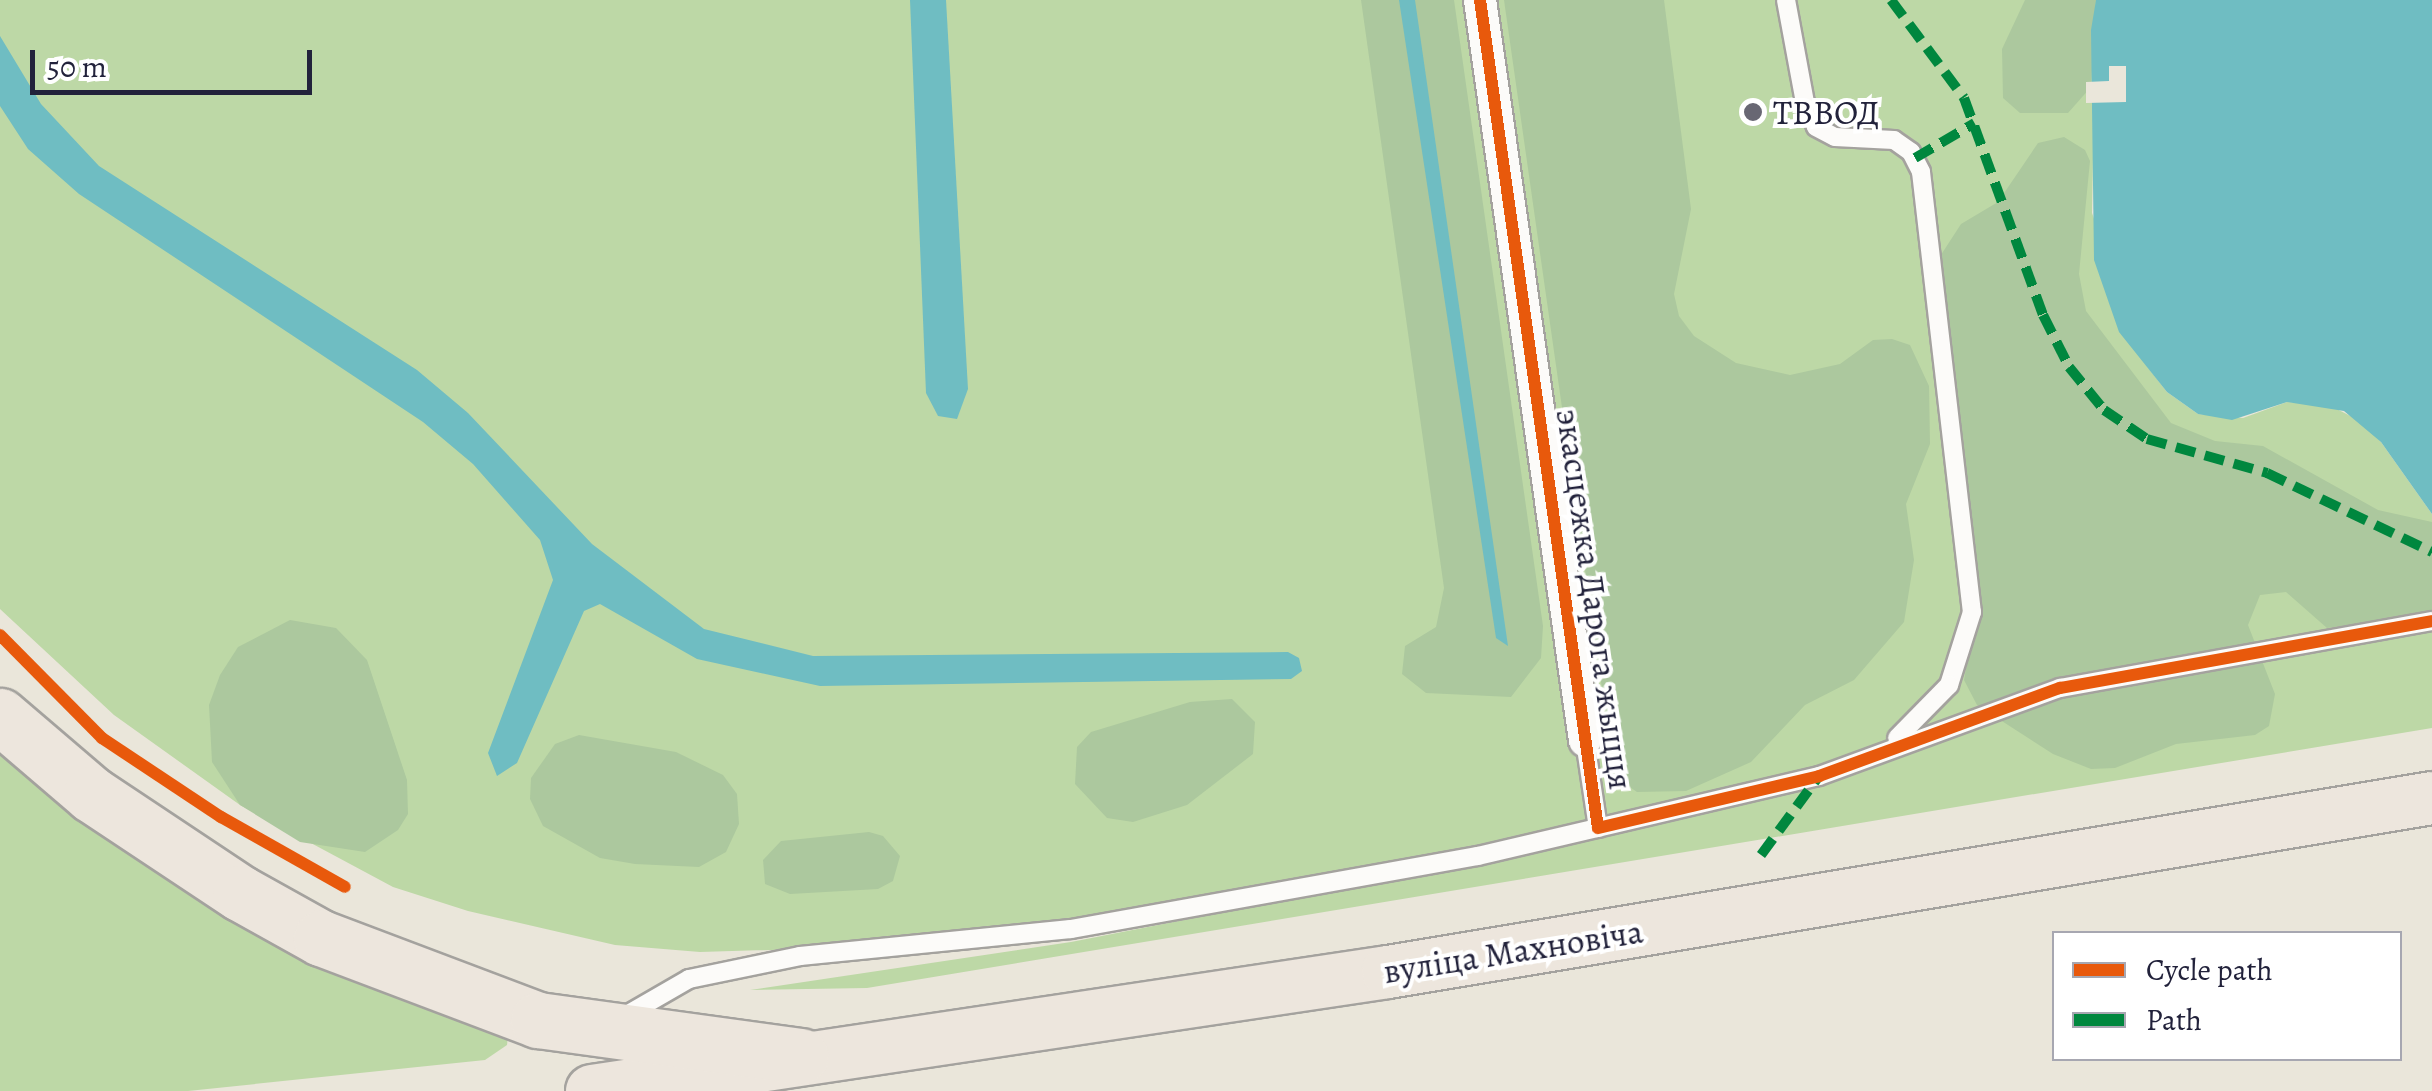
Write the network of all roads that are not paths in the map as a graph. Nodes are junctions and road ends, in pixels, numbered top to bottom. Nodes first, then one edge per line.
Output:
1 (1480, 0) edge
2 (1786, 0) edge
3 (2432, 621) edge
4 (0, 716) edge
5 (1585, 741) joint
6 (1886, 749) junction
7 (2432, 798) edge
8 (1598, 828) junction
9 (606, 1029) junction
10 (801, 1056) junction
11 (592, 1091) edge

1 - 5 street, экасцежка Дарога жыцця
2 - 6 lane
3 - 6 lane, экасцежка Дарога жыцця
4 - 9 highway
5 - 8 lane, экасцежка Дарога жыцця
6 - 8 lane, экасцежка Дарога жыцця
7 - 10 main road, вуліца Махновіча
8 - 9 lane
9 - 10 highway
10 - 11 main road, вуліца Махновіча

